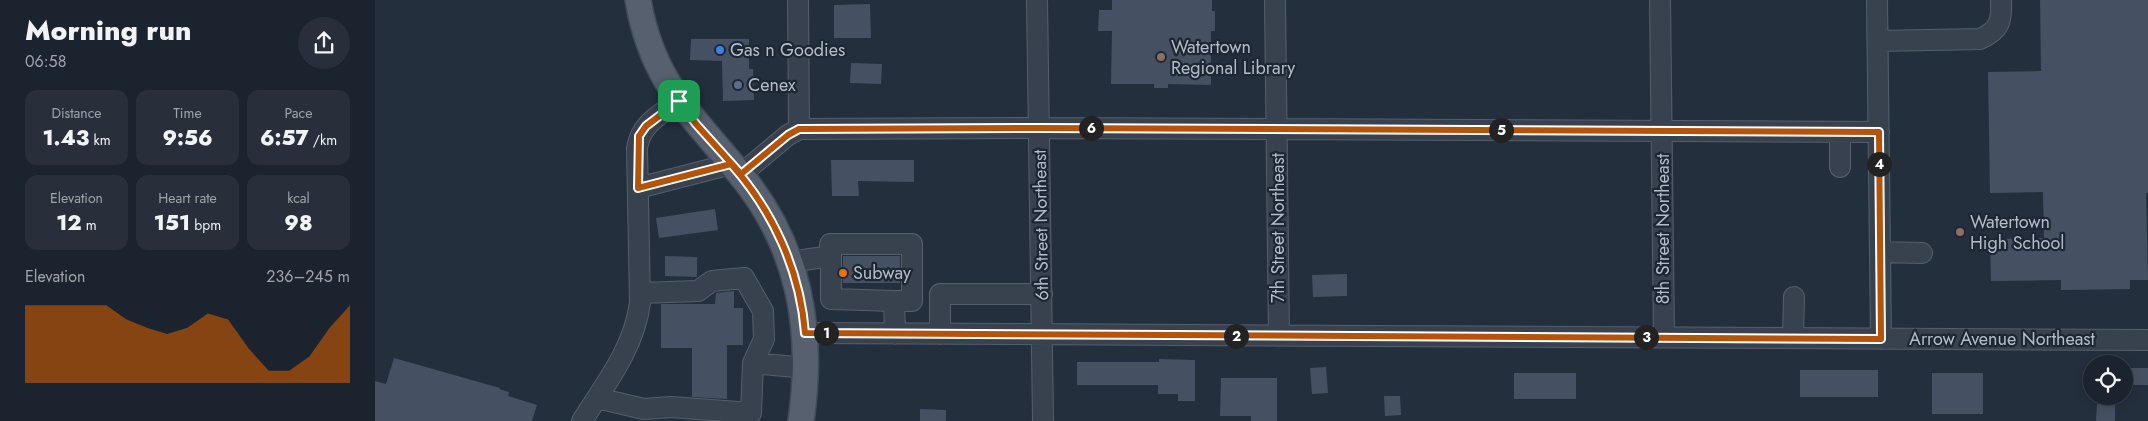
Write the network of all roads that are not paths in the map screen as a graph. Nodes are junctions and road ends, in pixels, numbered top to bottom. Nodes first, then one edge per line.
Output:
1 (638, 0) edge
2 (798, 0) edge
3 (1037, 0) edge
4 (1275, 0) edge
5 (1660, 0) edge
6 (1877, 0) edge
7 (2001, 0) edge
8 (1877, 41) junction
9 (679, 101) junction
10 (1039, 128) junction
11 (799, 129) junction
12 (1277, 129) junction
13 (1662, 131) junction
14 (1840, 132) junction
15 (1879, 132) junction
16 (1840, 167) dead end
17 (736, 169) junction
18 (638, 188) junction
19 (1881, 252) junction
20 (1922, 253) dead end
21 (831, 256) junction
22 (790, 262) junction
23 (640, 293) junction
24 (1042, 294) junction
25 (1794, 297) dead end
26 (895, 301) junction
27 (805, 333) junction
28 (895, 334) junction
29 (939, 334) junction
30 (1043, 335) junction
31 (1279, 336) junction
32 (1664, 337) junction
33 (1793, 338) junction
34 (1881, 339) junction
35 (2148, 340) edge
36 (753, 363) junction
37 (806, 368) junction
38 (597, 398) junction
39 (582, 421) edge
40 (801, 421) edge
41 (1043, 421) edge

1 - 9 main road
2 - 11 street
3 - 10 street, 6th Street Northeast
4 - 12 street, 7th Street Northeast
5 - 13 street, 8th Street Northeast
6 - 8 street
7 - 8 street
8 - 15 street
9 - 17 main road
9 - 18 street
10 - 11 street
10 - 12 street
10 - 24 street, 6th Street Northeast
11 - 17 street
12 - 13 street
12 - 31 street, 7th Street Northeast
13 - 14 street
13 - 32 street, 8th Street Northeast
14 - 15 street
14 - 16 street
15 - 19 street
17 - 18 street
17 - 22 main road
18 - 23 street
19 - 20 street
19 - 34 street
21 - 22 street
21 - 26 street
21 - 26 street
22 - 27 main road
23 - 36 street
23 - 38 street
24 - 29 street
24 - 30 street, 6th Street Northeast
25 - 33 street
26 - 28 street
27 - 28 street, Arrow Avenue Northeast
27 - 37 main road
28 - 29 street, Arrow Avenue Northeast
29 - 30 street, Arrow Avenue Northeast
30 - 31 street, Arrow Avenue Northeast
30 - 41 street, 6th Street Northeast
31 - 32 street, Arrow Avenue Northeast
32 - 33 street, Arrow Avenue Northeast
33 - 34 street, Arrow Avenue Northeast
34 - 35 street, Arrow Avenue Northeast
36 - 37 street
36 - 38 street
37 - 40 main road
38 - 39 street

